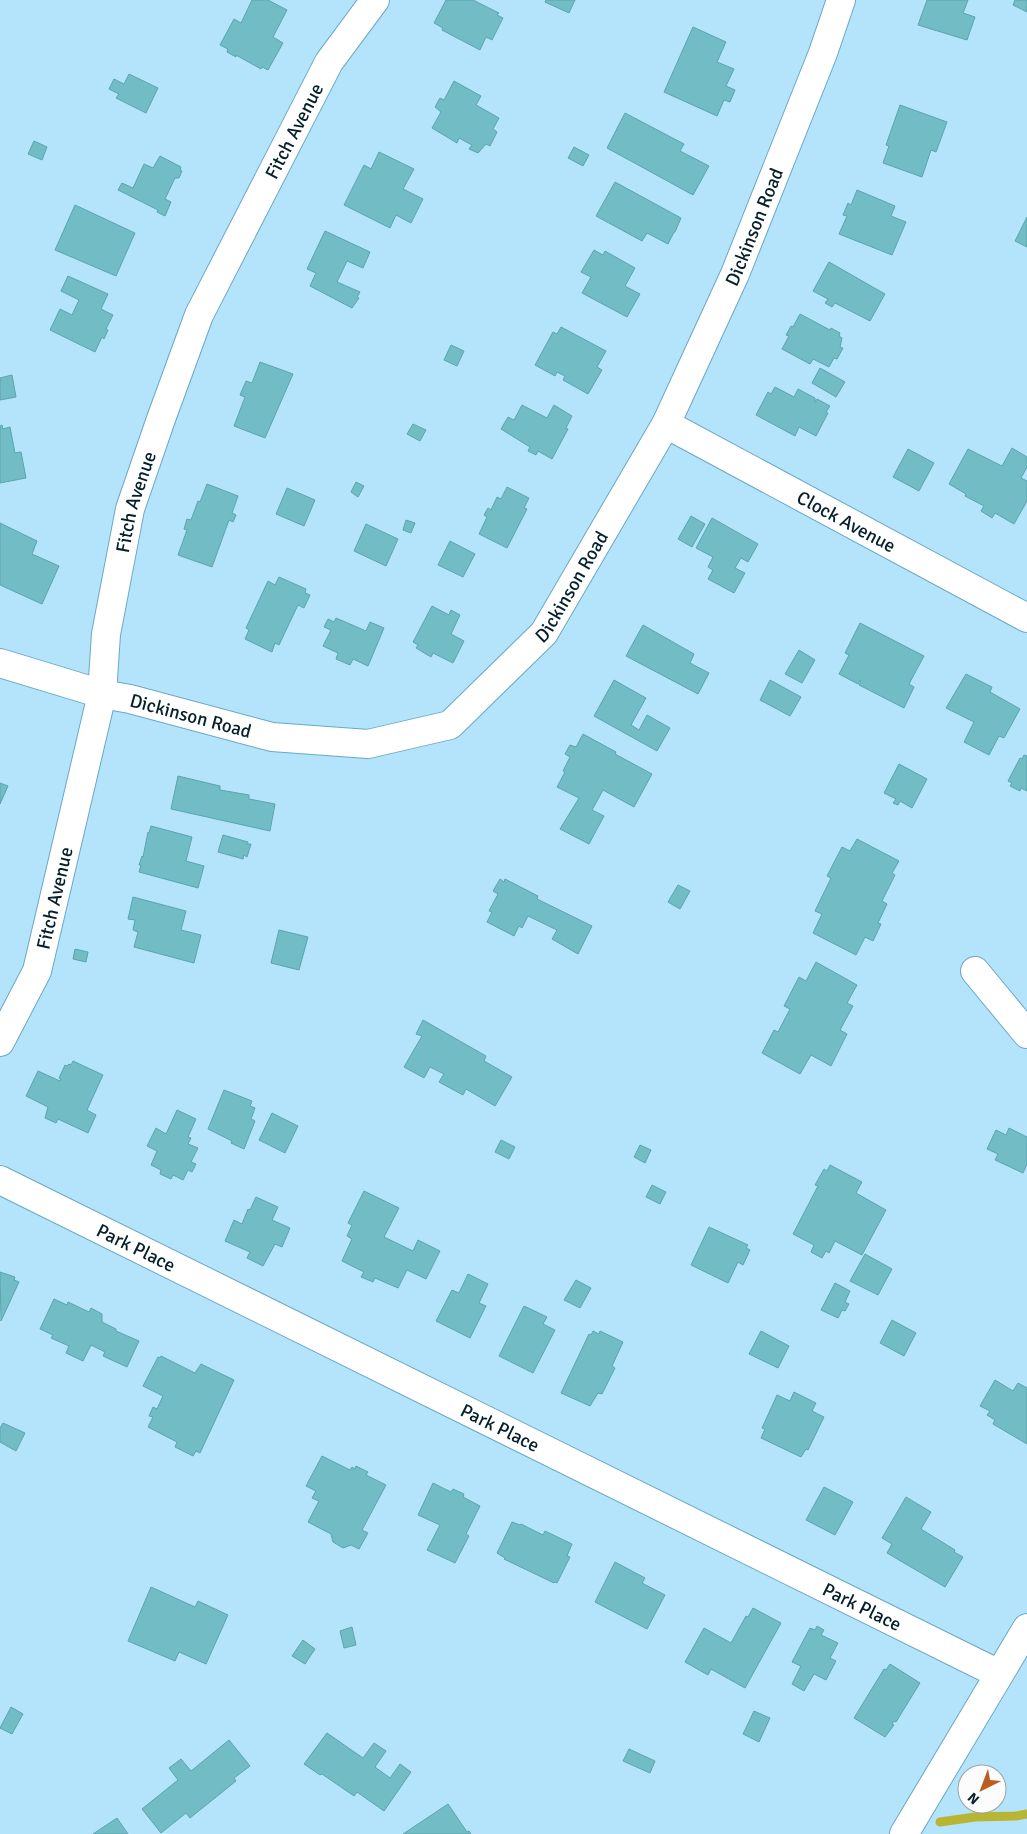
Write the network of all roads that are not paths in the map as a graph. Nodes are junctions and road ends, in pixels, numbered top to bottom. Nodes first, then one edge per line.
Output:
1 (375, 0) edge
2 (841, 0) edge
3 (666, 424) junction
4 (1027, 618) edge
5 (0, 663) edge
6 (102, 694) junction
7 (975, 970) dead end
8 (1027, 1034) edge
9 (0, 1042) edge
10 (0, 1180) edge
11 (1027, 1628) edge
12 (999, 1674) junction
13 (904, 1834) edge

1 - 6 street, Fitch Avenue
2 - 3 street, Dickinson Road
3 - 4 street, Clock Avenue
3 - 6 street, Dickinson Road
5 - 6 street, Dickinson Road
6 - 9 street, Fitch Avenue
7 - 8 street
10 - 12 street, Park Place
11 - 12 street
12 - 13 street

